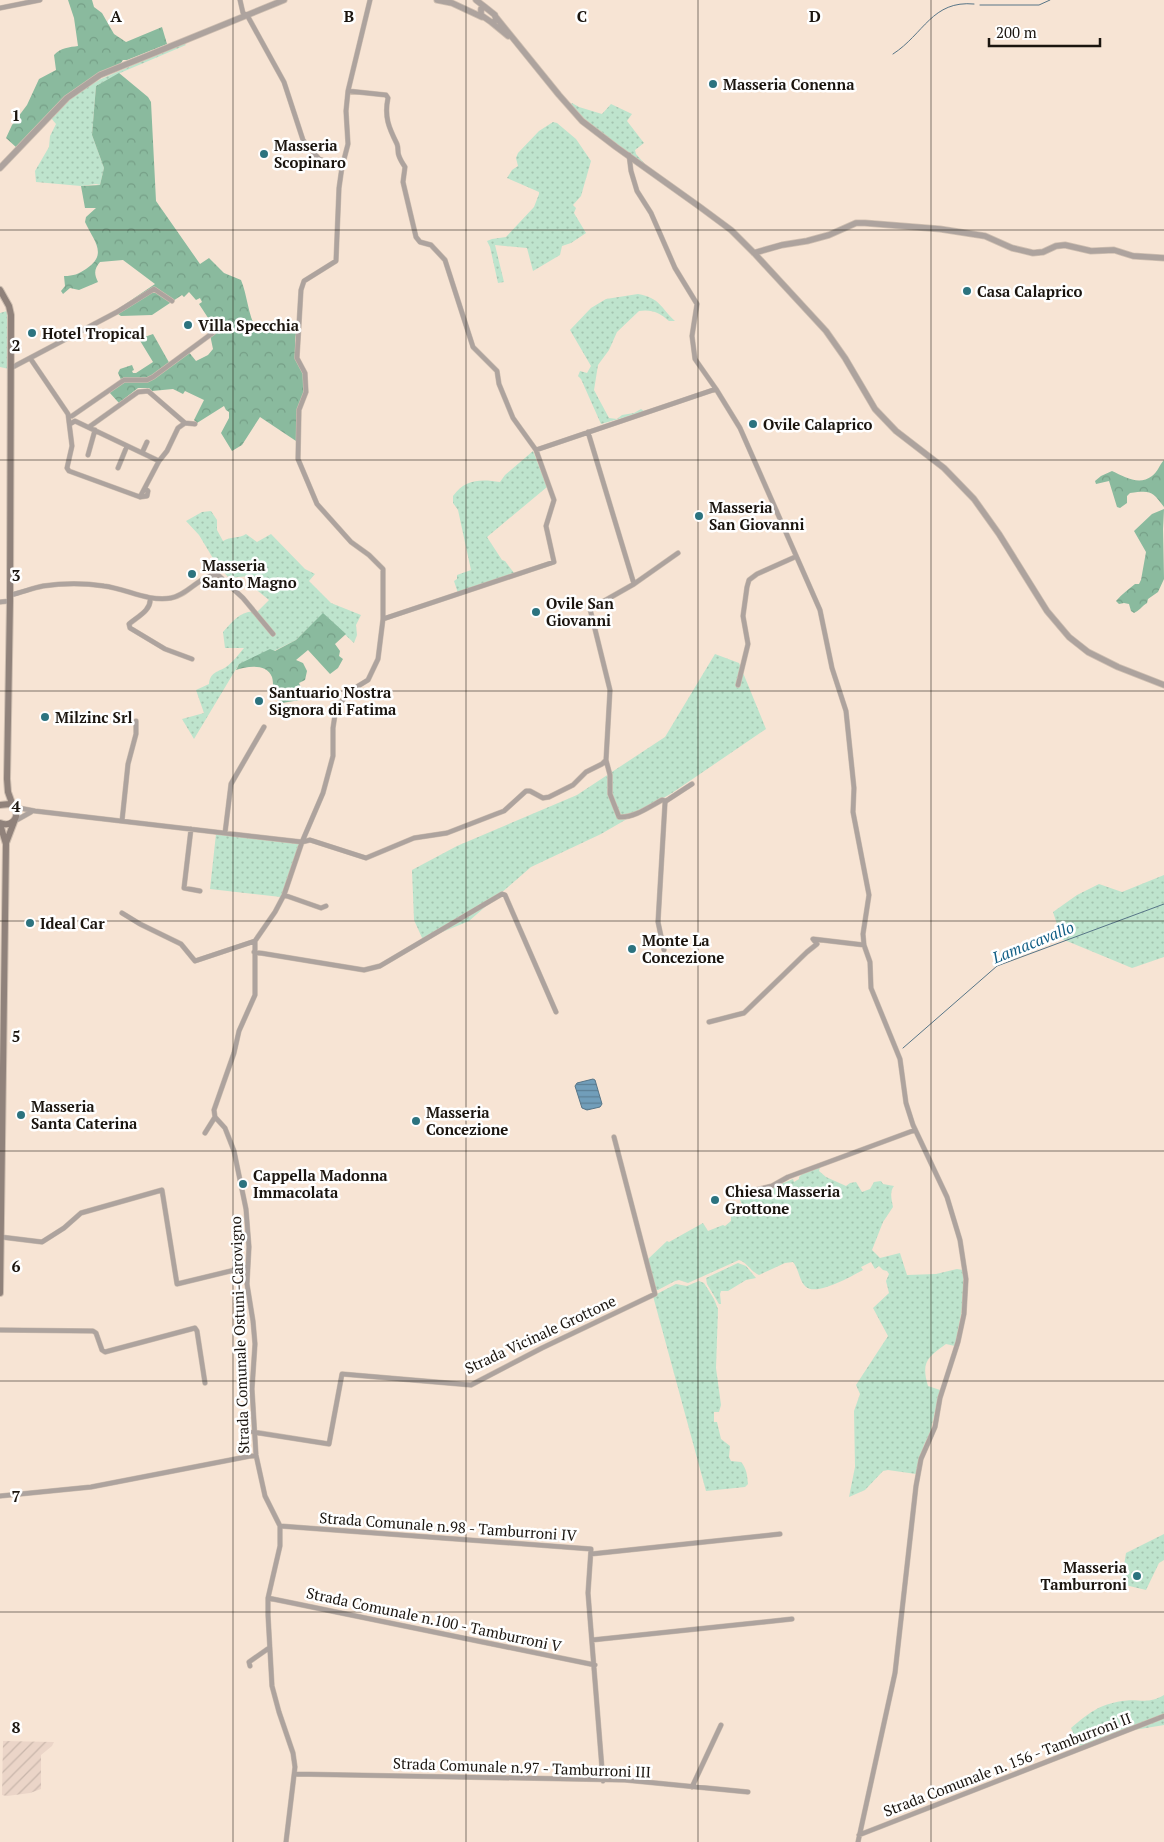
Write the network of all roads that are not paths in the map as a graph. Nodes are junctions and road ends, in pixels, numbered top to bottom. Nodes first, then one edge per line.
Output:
1 (40, 0) edge
2 (284, 0) edge
3 (370, 0) edge
4 (437, 0) edge
5 (476, 0) edge
6 (240, 2) edge
7 (0, 8) edge
8 (482, 11) junction
9 (245, 14) junction
10 (495, 16) junction
11 (491, 22) junction
12 (517, 44) junction
13 (348, 92) junction
14 (629, 155) junction
15 (342, 167) junction
16 (0, 168) edge
17 (754, 253) junction
18 (1164, 258) edge
19 (0, 290) edge
20 (172, 301) dead end
21 (214, 332) dead end
22 (30, 358) junction
23 (11, 368) junction
24 (716, 389) junction
25 (71, 417) junction
26 (185, 423) junction
27 (70, 424) junction
28 (195, 424) dead end
29 (89, 427) junction
30 (95, 430) junction
31 (588, 432) junction
32 (148, 442) dead end
33 (127, 446) junction
34 (536, 450) junction
35 (142, 453) junction
36 (88, 455) dead end
37 (159, 461) junction
38 (118, 468) dead end
39 (678, 553) dead end
40 (795, 557) junction
41 (634, 584) junction
42 (10, 598) junction
43 (150, 598) junction
44 (0, 602) edge
45 (383, 619) junction
46 (273, 634) dead end
47 (192, 659) dead end
48 (1164, 684) edge
49 (738, 685) dead end
50 (136, 721) dead end
51 (264, 727) dead end
52 (606, 760) junction
53 (7, 779) junction
54 (692, 784) dead end
55 (666, 801) junction
56 (0, 804) edge
57 (13, 806) junction
58 (35, 812) junction
59 (14, 821) junction
60 (122, 821) junction
61 (0, 824) edge
62 (191, 829) junction
63 (225, 833) junction
64 (302, 842) junction
65 (6, 844) junction
66 (200, 891) dead end
67 (284, 896) junction
68 (326, 906) dead end
69 (122, 912) dead end
70 (255, 941) junction
71 (864, 945) junction
72 (664, 950) dead end
73 (254, 952) junction
74 (556, 1012) dead end
75 (709, 1022) dead end
76 (215, 1117) junction
77 (915, 1130) junction
78 (206, 1133) dead end
79 (614, 1137) dead end
80 (735, 1195) dead end
81 (1, 1237) edge
82 (247, 1267) junction
83 (0, 1282) edge
84 (0, 1293) edge
85 (0, 1330) edge
86 (206, 1383) dead end
87 (253, 1432) junction
88 (256, 1455) junction
89 (0, 1496) edge
90 (280, 1526) junction
91 (780, 1534) dead end
92 (591, 1554) junction
93 (268, 1598) junction
94 (792, 1619) dead end
95 (592, 1640) junction
96 (270, 1648) junction
97 (594, 1665) junction
98 (250, 1666) dead end
99 (1164, 1716) edge
100 (722, 1724) dead end
101 (295, 1774) junction
102 (603, 1781) junction
103 (692, 1787) junction
104 (748, 1792) dead end
105 (859, 1836) junction
106 (286, 1842) edge
107 (858, 1842) edge

1 - 7 street
2 - 9 street
3 - 13 street
4 - 8 street
5 - 8 street
6 - 9 street
8 - 10 street
8 - 11 street
9 - 15 street
9 - 16 street
10 - 11 street
10 - 12 street
11 - 12 street
12 - 14 street
13 - 15 street
13 - 34 street
14 - 17 street
14 - 24 street
15 - 45 street
17 - 18 street
17 - 48 street
19 - 23 main road
20 - 22 street
21 - 25 street
22 - 23 street
22 - 25 street
23 - 42 main road
24 - 31 street
24 - 40 street
25 - 27 street
25 - 27 street
25 - 29 street
26 - 28 street
26 - 29 street
26 - 37 street
27 - 37 street
29 - 30 street
30 - 33 street
30 - 36 street
31 - 34 street
31 - 41 street
32 - 35 street
33 - 35 street
33 - 38 street
34 - 45 street
35 - 37 street
39 - 41 street
40 - 49 street
40 - 71 street
41 - 52 street
42 - 43 street
42 - 44 street
42 - 53 main road
43 - 46 street
43 - 47 street
45 - 64 street
50 - 60 street
51 - 63 street
52 - 55 street
52 - 64 street
53 - 56 main road
53 - 57 main road
54 - 55 street
55 - 72 street
56 - 57 main road
57 - 58 street
57 - 59 main road
58 - 59 street
58 - 60 street
59 - 61 main road
59 - 65 main road
60 - 62 street
61 - 65 main road
62 - 63 street
62 - 66 street
63 - 64 street
64 - 67 street
65 - 81 main road
67 - 68 street
67 - 70 street
69 - 70 street
70 - 73 street
71 - 75 street
71 - 77 street
73 - 74 street
73 - 76 street
76 - 78 street
76 - 82 street, Strada Comunale Ostuni-Carovigno
77 - 80 street
77 - 105 street
79 - 87 street, Strada Vicinale Grottone
81 - 82 street
81 - 83 main road
82 - 87 street, Strada Comunale Ostuni-Carovigno
83 - 84 main road
85 - 86 street
87 - 88 street, Strada Comunale Ostuni-Carovigno
88 - 89 street
88 - 90 street, Strada Comunale Ostuni-Carovigno
90 - 92 street, Strada Comunale n.98 - Tamburroni IV
90 - 93 street, Strada Comunale Ostuni-Carovigno
91 - 92 street
92 - 95 street, Strada Comunale n.98 - Tamburroni IV
93 - 96 street, Strada Comunale Ostuni-Carovigno
93 - 97 street, Strada Comunale n.100 - Tamburroni V
94 - 95 street
95 - 97 street, Strada Comunale n.98 - Tamburroni IV
96 - 98 street
96 - 101 street, Strada Comunale Ostuni-Carovigno
97 - 102 street, Strada Comunale n.98 - Tamburroni IV
99 - 105 street, Strada Comunale n. 156 - Tamburroni II
100 - 103 street
101 - 102 street, Strada Comunale n.97 - Tamburroni III
101 - 106 street, Strada Comunale Ostuni-Carovigno
102 - 103 street, Strada Comunale n.97 - Tamburroni III
103 - 104 street, Strada Comunale n.97 - Tamburroni III
105 - 107 street

